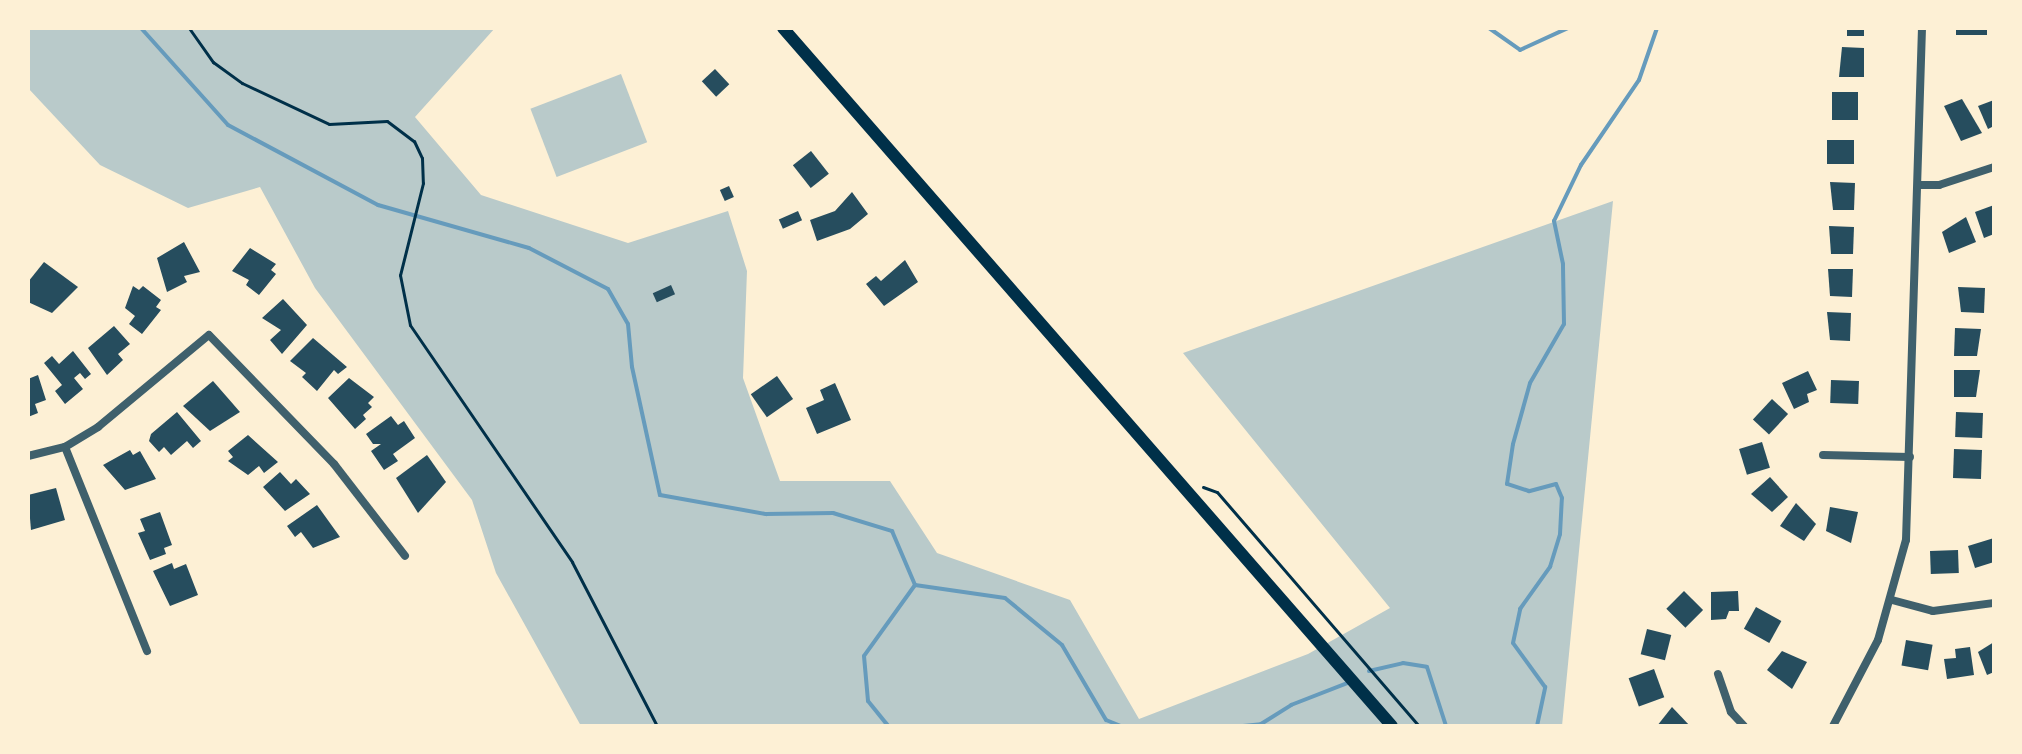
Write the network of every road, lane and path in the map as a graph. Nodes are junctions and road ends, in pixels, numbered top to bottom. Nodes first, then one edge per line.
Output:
1 (189, 28) edge
2 (783, 28) edge
3 (1922, 28) edge
4 (1994, 167) edge
5 (1919, 185) junction
6 (65, 447) junction
7 (1823, 455) dead end
8 (28, 456) edge
9 (1910, 457) junction
10 (1176, 477) junction
11 (405, 556) dead end
12 (1892, 600) junction
13 (1994, 603) edge
14 (147, 651) dead end
15 (1718, 674) dead end
16 (657, 726) edge
17 (1392, 726) edge
18 (1419, 726) edge
19 (1744, 726) edge
20 (1833, 726) edge

1 - 16 path
2 - 10 main road
3 - 5 street
4 - 5 street
5 - 9 street
6 - 8 street
6 - 11 street
6 - 14 street
7 - 9 street
9 - 12 street
10 - 17 main road
10 - 18 path
12 - 13 street
12 - 20 street
15 - 19 street

